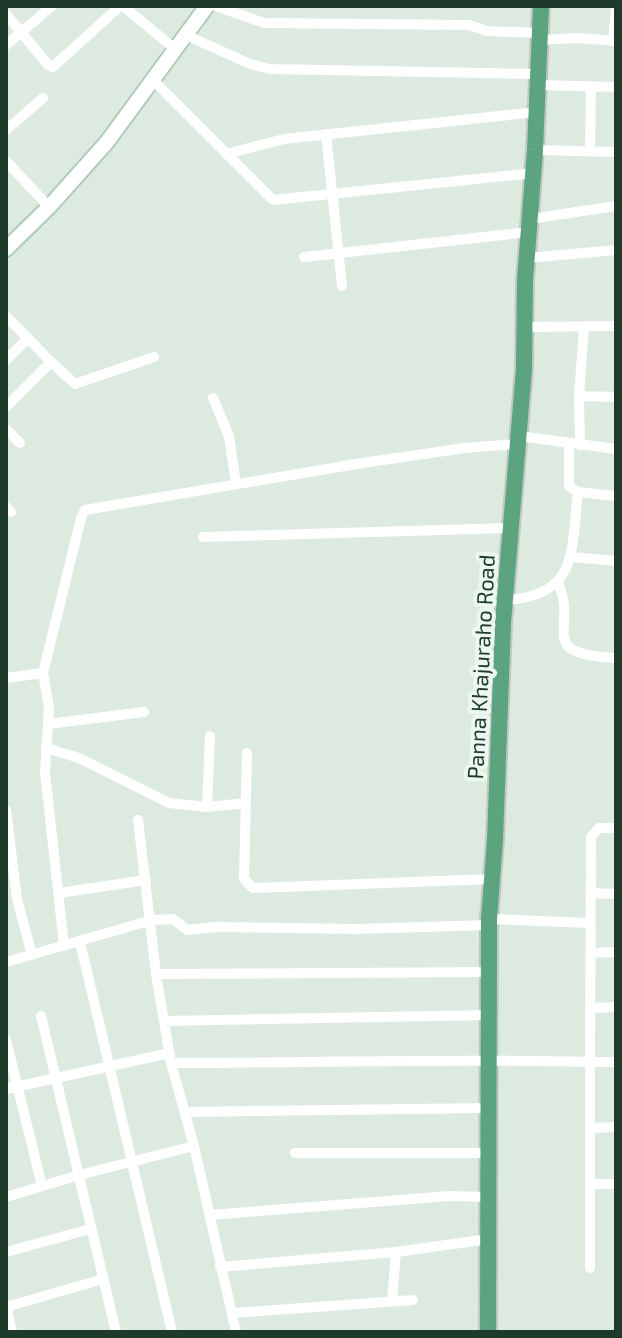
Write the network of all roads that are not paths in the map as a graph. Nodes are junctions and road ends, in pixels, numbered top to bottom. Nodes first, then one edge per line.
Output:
1 (52, 6) edge
2 (122, 6) edge
3 (207, 6) edge
4 (216, 6) edge
5 (541, 6) edge
6 (616, 6) edge
7 (6, 14) edge
8 (21, 32) junction
9 (186, 35) junction
10 (539, 36) junction
11 (615, 41) edge
12 (6, 45) edge
13 (175, 49) junction
14 (538, 80) junction
15 (154, 81) junction
16 (591, 86) junction
17 (616, 87) edge
18 (43, 98) dead end
19 (537, 112) junction
20 (6, 130) edge
21 (326, 134) junction
22 (535, 150) junction
23 (590, 151) junction
24 (616, 152) edge
25 (226, 154) junction
26 (6, 161) edge
27 (534, 173) junction
28 (331, 193) junction
29 (616, 206) edge
30 (49, 207) junction
31 (529, 226) junction
32 (6, 249) edge
33 (616, 250) edge
34 (338, 253) junction
35 (304, 257) dead end
36 (527, 258) junction
37 (342, 286) dead end
38 (6, 316) edge
39 (616, 326) edge
40 (525, 327) junction
41 (584, 327) junction
42 (28, 338) junction
43 (154, 357) dead end
44 (6, 360) edge
45 (51, 362) junction
46 (579, 396) junction
47 (616, 397) edge
48 (213, 398) dead end
49 (6, 407) edge
50 (6, 429) edge
51 (519, 440) junction
52 (20, 443) dead end
53 (575, 445) junction
54 (616, 449) edge
55 (236, 484) junction
56 (578, 492) junction
57 (616, 496) edge
58 (511, 528) junction
59 (203, 537) dead end
60 (571, 557) junction
61 (616, 561) edge
62 (558, 583) junction
63 (506, 600) junction
64 (616, 658) edge
65 (43, 673) junction
66 (6, 678) edge
67 (144, 712) dead end
68 (48, 724) junction
69 (210, 736) dead end
70 (46, 748) junction
71 (247, 753) dead end
72 (246, 803) junction
73 (207, 807) junction
74 (6, 810) edge
75 (138, 820) dead end
76 (616, 828) edge
77 (7, 840) edge
78 (492, 879) junction
79 (146, 880) junction
80 (59, 893) junction
81 (590, 893) junction
82 (616, 894) edge
83 (152, 920) junction
84 (489, 922) junction
85 (590, 923) junction
86 (80, 942) junction
87 (64, 946) junction
88 (616, 952) edge
89 (591, 953) junction
90 (32, 955) junction
91 (6, 962) edge
92 (490, 972) junction
93 (156, 974) junction
94 (616, 1007) edge
95 (591, 1008) junction
96 (491, 1015) junction
97 (41, 1016) dead end
98 (164, 1021) junction
99 (6, 1040) edge
100 (170, 1058) junction
101 (489, 1059) junction
102 (590, 1062) junction
103 (616, 1062) edge
104 (109, 1066) junction
105 (56, 1078) junction
106 (18, 1086) junction
107 (6, 1089) edge
108 (489, 1108) junction
109 (185, 1112) junction
110 (616, 1127) edge
111 (590, 1128) junction
112 (194, 1146) junction
113 (295, 1153) dead end
114 (489, 1153) junction
115 (132, 1161) junction
116 (79, 1175) junction
117 (592, 1184) junction
118 (616, 1184) edge
119 (42, 1186) junction
120 (6, 1197) edge
121 (490, 1197) junction
122 (210, 1215) junction
123 (90, 1229) junction
124 (489, 1239) junction
125 (6, 1252) edge
126 (396, 1252) junction
127 (220, 1267) junction
128 (590, 1268) dead end
129 (103, 1279) junction
130 (413, 1300) dead end
131 (392, 1301) junction
132 (6, 1306) edge
133 (232, 1313) junction
134 (12, 1332) edge
135 (116, 1332) edge
136 (172, 1332) edge
137 (236, 1332) edge
138 (488, 1332) edge

1 - 8 street
2 - 8 street
2 - 13 street
3 - 9 main road
4 - 10 street
5 - 10 main road, Panna Khajuraho Road
6 - 11 street
7 - 8 street
8 - 12 street
9 - 13 main road
9 - 14 street
10 - 11 street
10 - 14 main road, Panna Khajuraho Road
13 - 15 main road
14 - 16 street
14 - 19 main road, Panna Khajuraho Road
15 - 25 street
15 - 30 main road
16 - 17 street
16 - 23 street
18 - 20 street
19 - 21 street
19 - 22 main road, Panna Khajuraho Road
21 - 25 street
21 - 28 street
22 - 23 street
22 - 27 main road, Panna Khajuraho Road
23 - 24 street
25 - 28 street
26 - 30 street
27 - 28 street
27 - 31 main road, Panna Khajuraho Road
28 - 34 street
29 - 31 street
30 - 32 main road
31 - 34 street
31 - 36 main road, Panna Khajuraho Road
33 - 36 street
34 - 35 street
34 - 37 street
36 - 40 main road, Panna Khajuraho Road
38 - 42 street
39 - 41 street
40 - 41 street
40 - 51 main road, Panna Khajuraho Road
41 - 46 street
42 - 44 street
42 - 45 street
43 - 45 street
45 - 49 street
46 - 47 street
46 - 53 street
48 - 55 street
50 - 52 street
51 - 53 street
51 - 55 street
51 - 58 main road, Panna Khajuraho Road
53 - 54 street
53 - 56 street
55 - 65 street
56 - 57 street
56 - 60 street
58 - 59 street
58 - 63 main road, Panna Khajuraho Road
60 - 61 street
60 - 62 street
62 - 63 street
62 - 64 street
63 - 78 main road, Panna Khajuraho Road
65 - 66 street
65 - 68 street
67 - 68 street
68 - 70 street
69 - 73 street
70 - 73 street
70 - 80 street
71 - 72 street
72 - 73 street
72 - 78 street
74 - 77 street
75 - 79 street
76 - 81 street
77 - 90 street
78 - 84 main road, Panna Khajuraho Road
79 - 80 street
79 - 83 street
80 - 87 street
81 - 82 street
81 - 85 street
83 - 84 street
83 - 86 street
83 - 93 street
84 - 85 street
84 - 92 main road, Panna Khajuraho Road
85 - 89 street
86 - 87 street
86 - 104 street
87 - 90 street
88 - 89 street
89 - 95 street
90 - 91 street
92 - 93 street
92 - 96 main road, Panna Khajuraho Road
93 - 98 street
94 - 95 street
95 - 102 street
96 - 98 street
96 - 101 main road, Panna Khajuraho Road
97 - 105 street
98 - 100 street
99 - 106 street
100 - 101 street
100 - 104 street
100 - 109 street
101 - 102 street
101 - 108 main road, Panna Khajuraho Road
102 - 103 street
102 - 111 street
104 - 105 street
104 - 115 street
105 - 106 street
105 - 116 street
106 - 107 street
106 - 119 street
108 - 109 street
108 - 114 main road, Panna Khajuraho Road
109 - 112 street
110 - 111 street
111 - 117 street
112 - 115 street
112 - 122 street
113 - 114 street
114 - 121 main road, Panna Khajuraho Road
115 - 116 street
115 - 136 street
116 - 119 street
116 - 123 street
117 - 118 street
117 - 128 street
119 - 120 street
121 - 122 street
121 - 124 main road, Panna Khajuraho Road
122 - 127 street
123 - 125 street
123 - 129 street
124 - 126 street
124 - 138 main road, Panna Khajuraho Road
126 - 127 street
126 - 131 street
127 - 133 street
129 - 132 street
129 - 135 street
130 - 131 street
131 - 133 street
132 - 134 street
133 - 137 street

